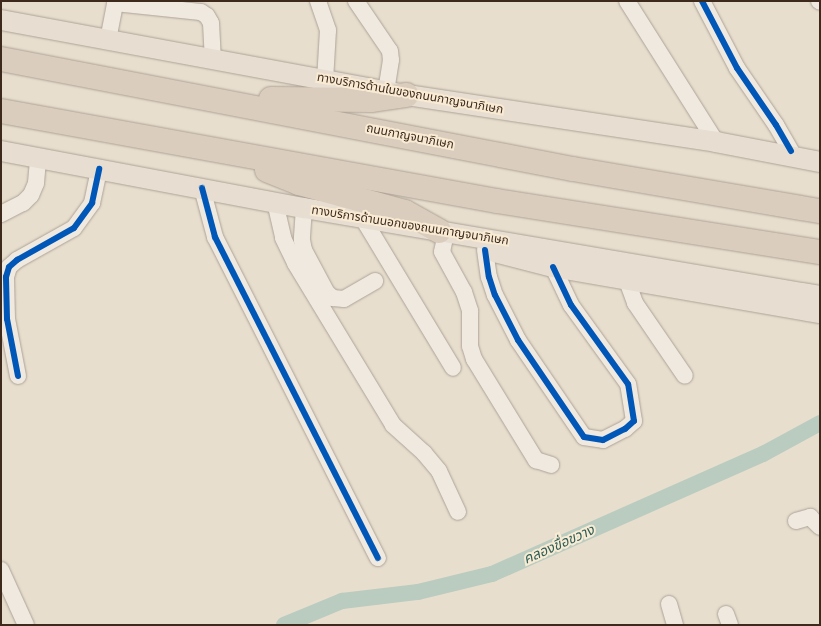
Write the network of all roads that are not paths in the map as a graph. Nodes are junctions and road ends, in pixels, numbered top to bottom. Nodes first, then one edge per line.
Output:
1 (318, 1) edge
2 (356, 1) edge
3 (627, 1) edge
4 (702, 1) edge
5 (115, 2) edge
6 (180, 5) edge
7 (1, 20) edge
8 (108, 40) junction
9 (1, 60) edge
10 (213, 60) junction
11 (324, 80) junction
12 (397, 93) junction
13 (207, 98) junction
14 (1, 111) edge
15 (716, 142) junction
16 (752, 149) junction
17 (1, 151) edge
18 (791, 151) junction
19 (233, 154) junction
20 (820, 155) edge
21 (38, 158) junction
22 (820, 162) edge
23 (99, 169) junction
24 (202, 188) junction
25 (275, 202) junction
26 (304, 208) junction
27 (820, 211) edge
28 (1, 214) edge
29 (362, 217) junction
30 (450, 233) junction
31 (485, 250) junction
32 (820, 252) edge
33 (554, 267) junction
34 (626, 278) junction
35 (375, 281) dead end
36 (820, 296) edge
37 (820, 313) edge
38 (452, 368) dead end
39 (18, 376) dead end
40 (685, 376) dead end
41 (551, 465) dead end
42 (458, 512) dead end
43 (796, 520) dead end
44 (820, 527) edge
45 (378, 558) dead end
46 (1, 570) edge
47 (669, 604) dead end
48 (26, 625) edge
49 (675, 625) edge

1 - 11 street
2 - 12 street
3 - 15 street
4 - 18 street
5 - 6 street
5 - 8 street
6 - 10 street
7 - 8 main road, ทางบริการด้านในของถนนกาญจนาภิเษก
8 - 10 main road, ทางบริการด้านในของถนนกาญจนาภิเษก
9 - 13 highway, ถนนกาญจนาภิเษก
10 - 11 main road, ทางบริการด้านในของถนนกาญจนาภิเษก
11 - 12 main road, ทางบริการด้านในของถนนกาญจนาภิเษก
12 - 13 highway
12 - 15 main road, ทางบริการด้านในของถนนกาญจนาภิเษก
13 - 27 highway, ถนนกาญจนาภิเษก
14 - 19 highway
15 - 16 main road, ทางบริการด้านในของถนนกาญจนาภิเษก
16 - 18 main road
16 - 22 main road, ทางบริการด้านในของถนนกาญจนาภิเษก
17 - 21 main road, ทางบริการด้านนอกของถนนกาญจนาภิเษก
18 - 20 main road
19 - 30 highway
19 - 32 highway
21 - 23 main road, ทางบริการด้านนอกของถนนกาญจนาภิเษก
21 - 28 street
23 - 24 main road, ทางบริการด้านนอกของถนนกาญจนาภิเษก
23 - 39 street
24 - 25 main road, ทางบริการด้านนอกของถนนกาญจนาภิเษก
24 - 45 street
25 - 26 main road, ทางบริการด้านนอกของถนนกาญจนาภิเษก
25 - 42 street
26 - 29 main road, ทางบริการด้านนอกของถนนกาญจนาภิเษก
26 - 35 street
29 - 30 main road, ทางบริการด้านนอกของถนนกาญจนาภิเษก
29 - 38 street
30 - 31 main road
30 - 36 main road, ทางบริการด้านนอกของถนนกาญจนาภิเษก
30 - 41 street
31 - 33 main road
31 - 33 street
33 - 34 main road
34 - 37 main road
34 - 40 street
43 - 44 street
46 - 48 street
47 - 49 street

